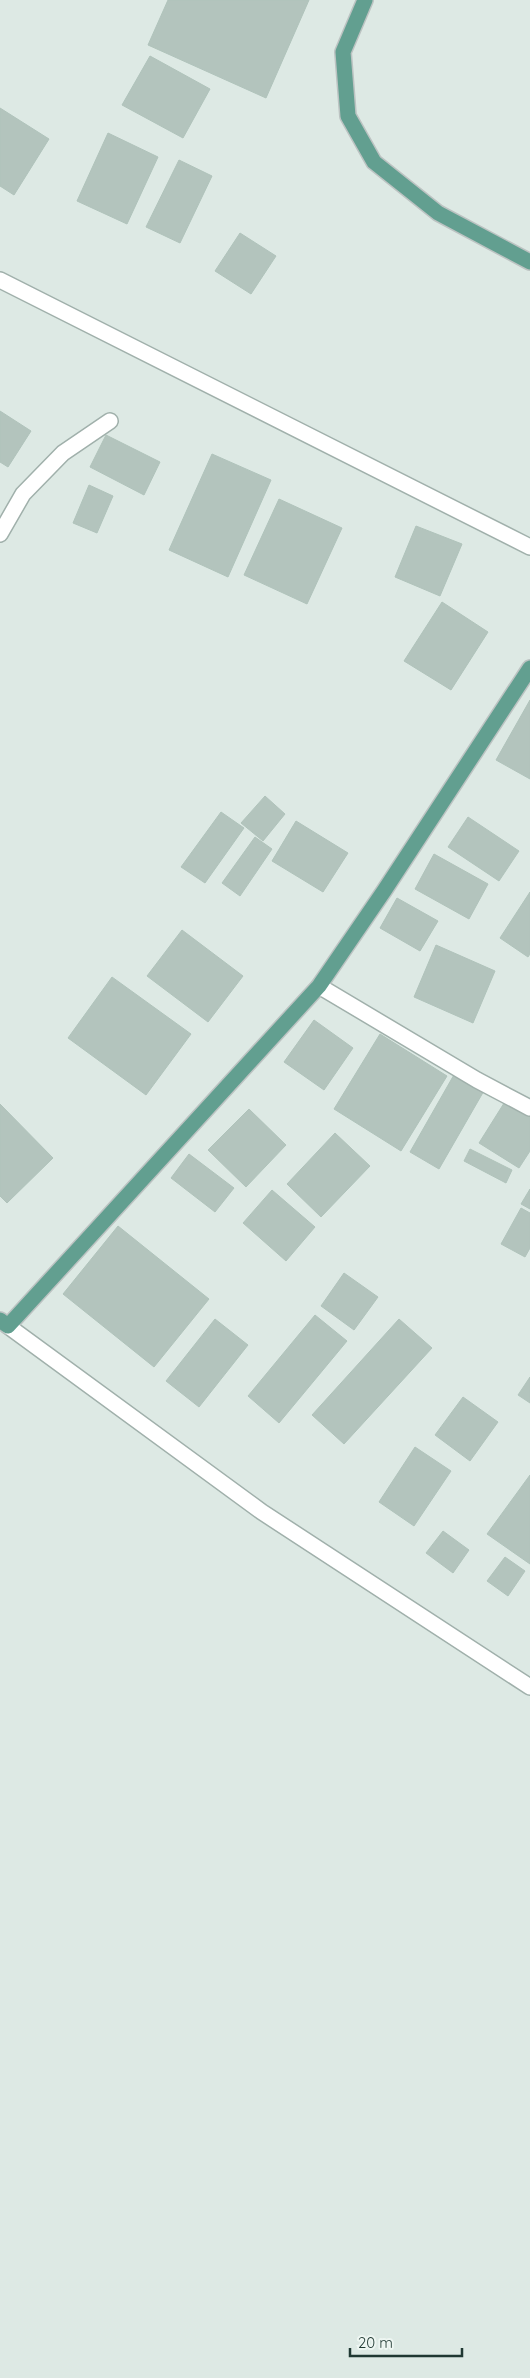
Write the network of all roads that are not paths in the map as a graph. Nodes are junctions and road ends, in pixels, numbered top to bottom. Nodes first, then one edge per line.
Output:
1 (365, 0) edge
2 (530, 262) edge
3 (0, 280) edge
4 (110, 421) dead end
5 (0, 534) edge
6 (530, 548) edge
7 (530, 668) edge
8 (319, 986) junction
9 (530, 1108) edge
10 (4, 1323) edge
11 (530, 1687) edge

1 - 2 main road
3 - 6 street
4 - 5 street
7 - 8 main road
8 - 9 street
8 - 10 main road
10 - 11 street

